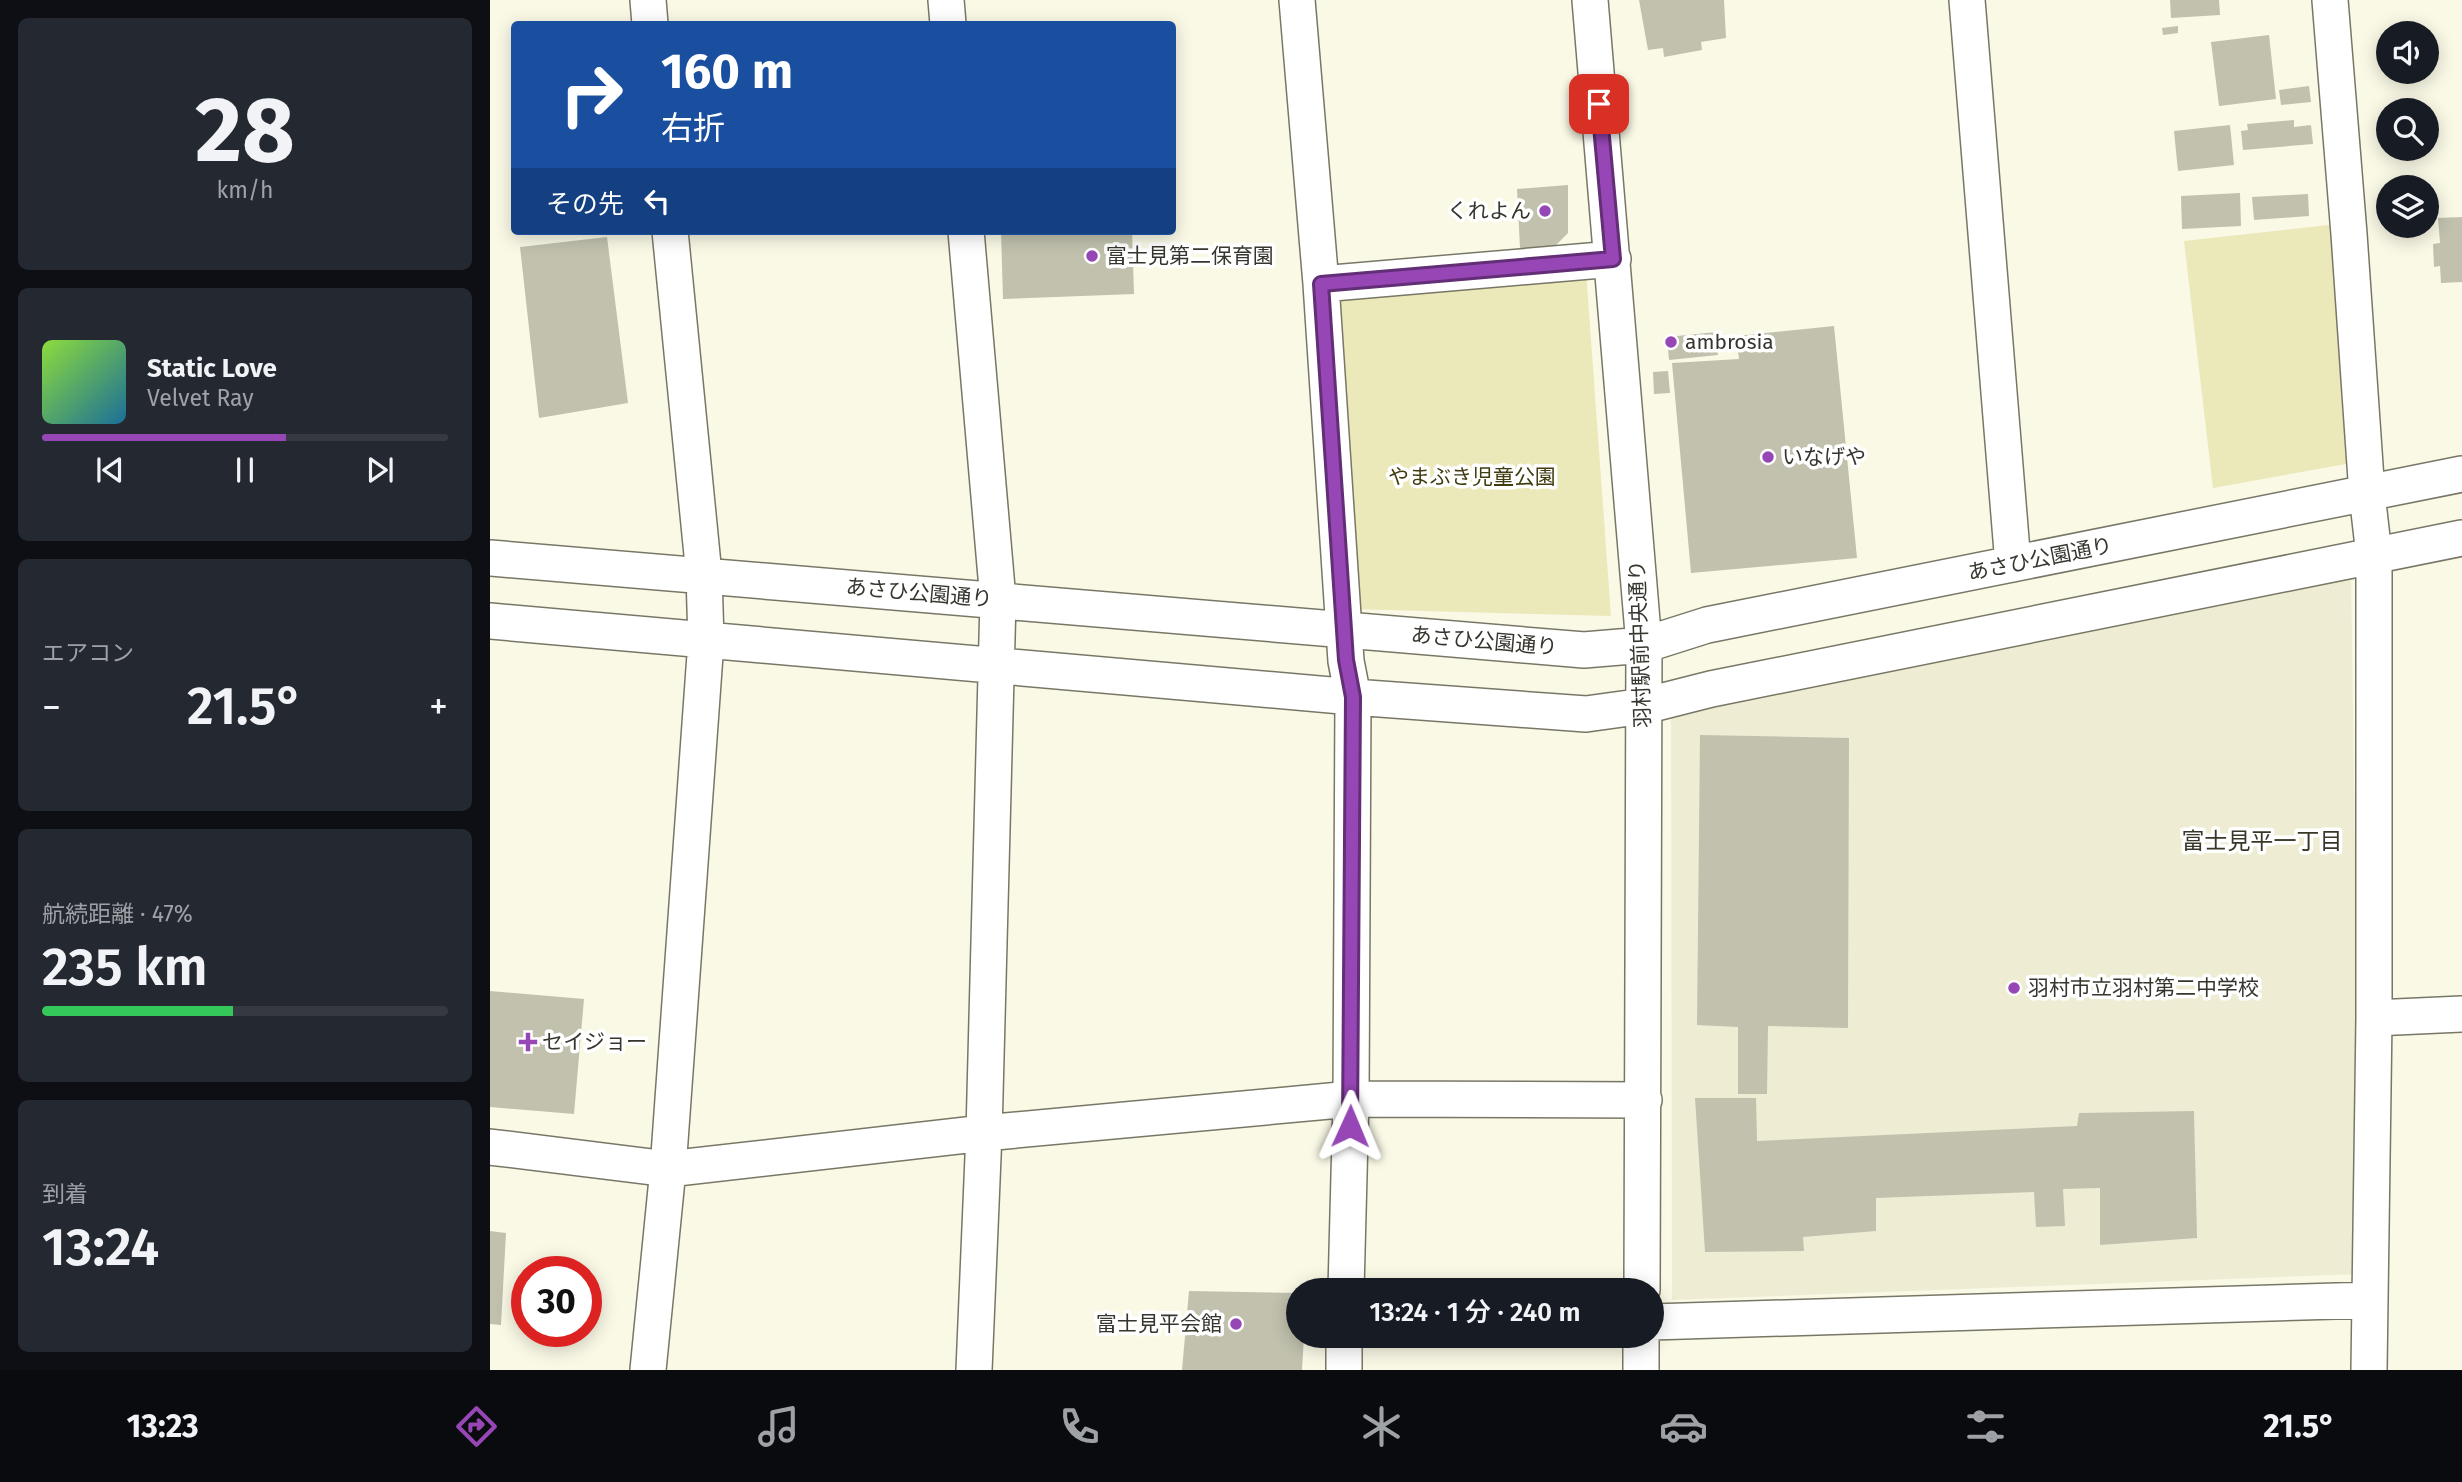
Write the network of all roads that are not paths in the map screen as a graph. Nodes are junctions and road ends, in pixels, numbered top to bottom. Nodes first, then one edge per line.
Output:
1 (648, 0) edge
2 (946, 0) edge
3 (1297, 0) edge
4 (1590, 0) edge
5 (1967, 0) edge
6 (2330, 0) edge
7 (650, 21) edge
8 (948, 21) edge
9 (670, 235) edge
10 (966, 235) edge
11 (1613, 259) junction
12 (1321, 284) junction
13 (2462, 474) edge
14 (2367, 494) junction
15 (2462, 538) edge
16 (2374, 555) junction
17 (490, 558) edge
18 (2014, 564) junction
19 (704, 575) junction
20 (998, 600) junction
21 (490, 621) edge
22 (1345, 629) junction
23 (706, 641) junction
24 (1644, 645) junction
25 (998, 665) junction
26 (1353, 697) junction
27 (1644, 706) junction
28 (2462, 1014) edge
29 (2374, 1018) junction
30 (1351, 1099) junction
31 (1644, 1100) junction
32 (984, 1133) junction
33 (490, 1147) edge
34 (668, 1169) junction
35 (1346, 1278) edge
36 (1642, 1278) edge
37 (2371, 1300) junction
38 (1664, 1322) edge
39 (1344, 1348) edge
40 (1641, 1348) edge
41 (648, 1370) edge
42 (974, 1370) edge
43 (1343, 1370) edge
44 (1641, 1370) edge
45 (2369, 1370) edge

1 - 7 street
2 - 8 street
3 - 12 street
4 - 11 street, 羽村駅前中央通り
5 - 18 street
6 - 14 street
9 - 19 street
10 - 20 street
11 - 12 street
11 - 24 street, 羽村駅前中央通り
12 - 22 street
13 - 14 street, あさひ公園通り
14 - 16 street
14 - 18 street, あさひ公園通り
15 - 16 street
16 - 27 street
16 - 29 street
17 - 19 street, あさひ公園通り
18 - 24 street, あさひ公園通り
19 - 20 street, あさひ公園通り
19 - 23 street
20 - 22 street, あさひ公園通り
20 - 25 street
21 - 23 street
22 - 24 street, あさひ公園通り
22 - 26 street
23 - 25 street
23 - 34 street
24 - 27 street, 羽村駅前中央通り
25 - 26 street
25 - 32 street
26 - 27 street
26 - 30 street
27 - 31 street, 羽村駅前中央通り
28 - 29 street
29 - 37 street
30 - 31 street
30 - 32 street
30 - 35 street
31 - 36 street, 羽村駅前中央通り
32 - 34 street
32 - 42 street
33 - 34 street
34 - 41 street
37 - 38 street
37 - 45 street
39 - 43 street
40 - 44 street

